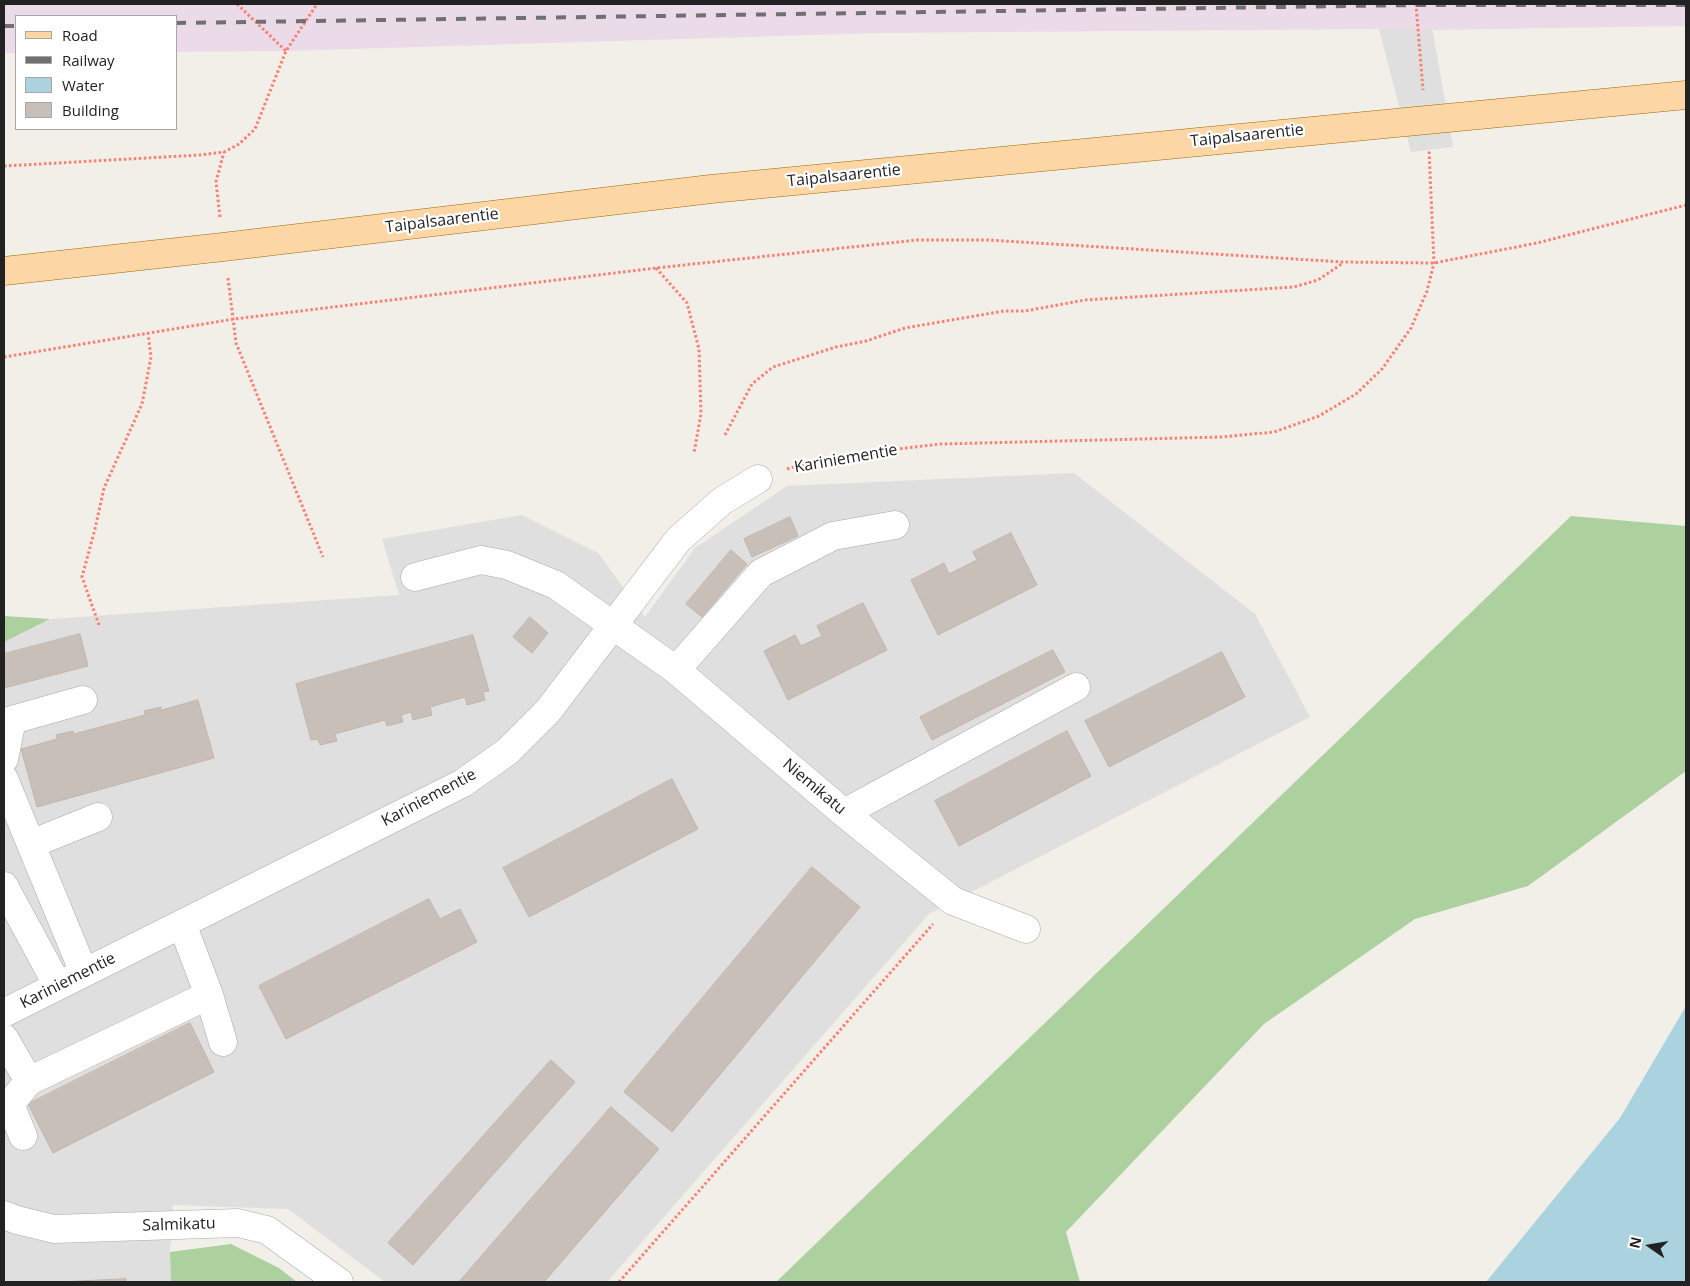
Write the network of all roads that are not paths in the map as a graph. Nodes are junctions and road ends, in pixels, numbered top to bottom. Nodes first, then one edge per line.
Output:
1 (1686, 94) edge
2 (4, 271) edge
3 (758, 479) road end
4 (895, 525) dead end
5 (415, 576) dead end
6 (613, 627) junction
7 (676, 670) junction
8 (1076, 687) dead end
9 (83, 700) dead end
10 (4, 759) edge
11 (4, 780) edge
12 (844, 813) junction
13 (98, 817) dead end
14 (31, 844) junction
15 (4, 886) edge
16 (182, 924) junction
17 (1026, 928) dead end
18 (84, 973) junction
19 (58, 986) junction
20 (209, 995) junction
21 (4, 1014) edge
22 (4, 1038) edge
23 (223, 1042) dead end
24 (29, 1081) junction
25 (23, 1136) dead end
26 (4, 1215) edge
27 (339, 1282) edge

1 - 2 main road, Taipalsaarentie
3 - 6 street, Kariniementie
4 - 7 street
5 - 6 street, Niemikatu
6 - 7 street, Niemikatu
6 - 16 street, Kariniementie
7 - 12 street, Niemikatu
8 - 12 street
9 - 10 street
11 - 14 street
12 - 17 street, Niemikatu
13 - 14 street
14 - 18 street
15 - 19 street
16 - 18 street, Kariniementie
16 - 20 street
18 - 19 street, Kariniementie
19 - 21 street, Kariniementie
20 - 23 street
20 - 24 street
22 - 24 street
24 - 25 street
26 - 27 street, Salmikatu

